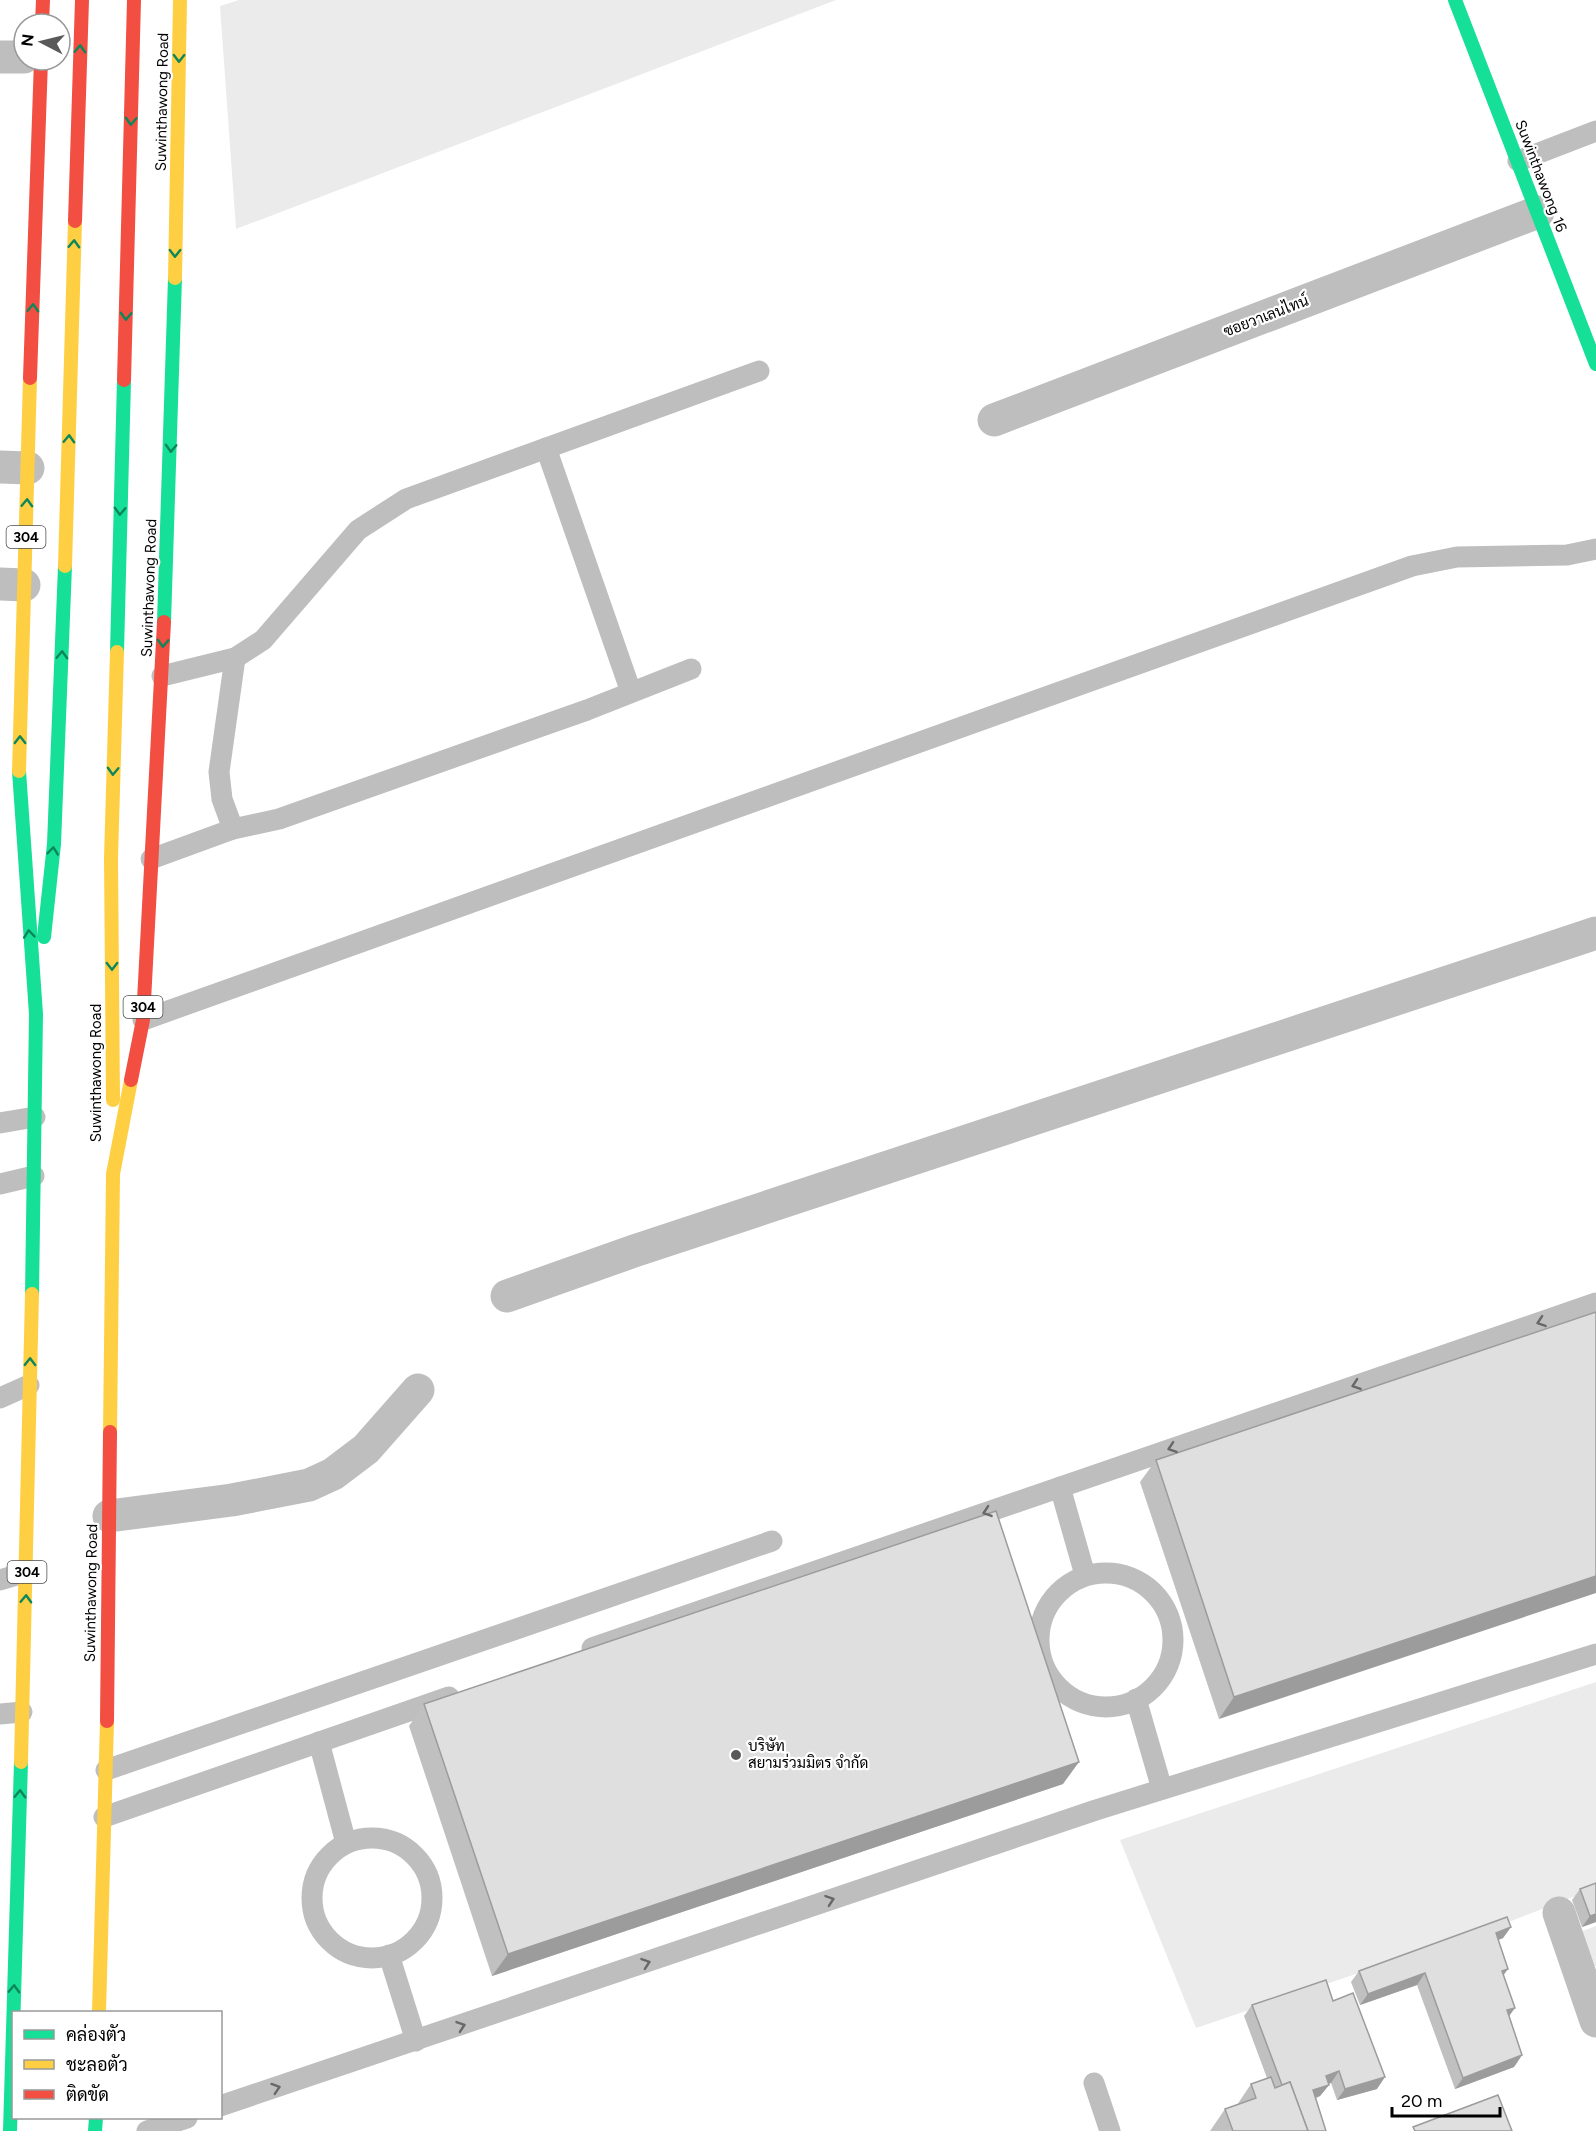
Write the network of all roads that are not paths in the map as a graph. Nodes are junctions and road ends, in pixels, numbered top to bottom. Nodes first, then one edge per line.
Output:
1 (82, 0) edge
2 (134, 0) edge
3 (180, 0) edge
4 (1455, 0) edge
5 (40, 72) edge
6 (1596, 131) edge
7 (1518, 161) junction
8 (1538, 212) junction
9 (1596, 364) edge
10 (759, 371) dead end
11 (994, 420) dead end
12 (546, 448) junction
13 (14, 467) edge
14 (1596, 549) edge
15 (12, 585) edge
16 (235, 658) junction
17 (692, 669) dead end
18 (162, 676) junction
19 (631, 692) junction
20 (10, 695) edge
21 (233, 829) junction
22 (151, 858) junction
23 (1596, 933) edge
24 (36, 1014) junction
25 (142, 1020) junction
26 (35, 1117) junction
27 (0, 1123) edge
28 (113, 1174) junction
29 (34, 1176) junction
30 (0, 1184) edge
31 (507, 1296) dead end
32 (1596, 1303) edge
33 (29, 1385) junction
34 (418, 1390) dead end
35 (0, 1398) edge
36 (1060, 1487) junction
37 (109, 1516) junction
38 (772, 1541) dead end
39 (27, 1572) junction
40 (1085, 1575) junction
41 (0, 1580) edge
42 (577, 1653) edge
43 (1596, 1654) edge
44 (465, 1692) edge
45 (1136, 1699) junction
46 (22, 1712) junction
47 (0, 1714) edge
48 (319, 1742) junction
49 (106, 1770) junction
50 (1162, 1789) junction
51 (104, 1817) junction
52 (346, 1843) junction
53 (1559, 1913) dead end
54 (389, 1955) junction
55 (13, 2011) edge
56 (99, 2011) edge
57 (1596, 2021) edge
58 (416, 2041) junction
59 (12, 2061) edge
60 (1094, 2084) dead end
61 (222, 2105) edge
62 (184, 2119) edge
63 (10, 2131) edge
64 (147, 2131) edge
65 (1110, 2131) edge

24 -> 1 main road, 304
2 -> 28 main road, Suwinthawong Road / 304
3 -> 18 main road, Suwinthawong Road / 304
4 - 7 main road, Suwinthawong 16
13 -> 5 main road, 304
6 - 7 lane
7 - 8 main road, Suwinthawong 16
8 - 9 main road, Suwinthawong 16
8 - 11 street, ซอยวาเลนไทน์
10 - 12 lane
12 - 16 lane
12 - 19 lane
15 -> 13 main road, 304
14 - 25 lane
15 - 20 main road, 304
16 - 18 lane
16 - 21 lane
17 - 19 lane
18 - 22 main road, Suwinthawong Road / 304
19 - 21 lane
24 -> 20 main road, 304
21 - 22 lane
22 - 25 main road, Suwinthawong Road / 304
23 - 31 street
24 - 26 main road, 304
25 - 28 main road, Suwinthawong Road / 304
26 - 27 lane
26 - 29 main road, 304
28 - 37 main road, Suwinthawong Road / 304
29 - 30 lane
33 -> 29 main road, 304
32 -> 36 lane
33 - 35 lane
33 - 39 main road, 304
34 - 37 street
36 - 40 lane
36 -> 42 lane
37 - 49 main road, Suwinthawong Road / 304
38 - 49 lane
39 - 41 lane
46 -> 39 main road, 304
40 - 45 lane
40 - 45 lane
43 - 50 lane
44 - 48 lane
45 - 50 lane
46 - 47 lane
55 -> 46 main road, 304
48 - 51 lane
48 - 52 lane
49 - 51 main road, Suwinthawong Road / 304
58 -> 50 lane
51 - 56 main road, Suwinthawong Road / 304
52 - 54 lane
52 - 54 lane
53 - 57 street
54 - 58 lane
61 -> 58 lane
63 -> 59 main road, 304
60 - 65 lane
62 - 64 lane

